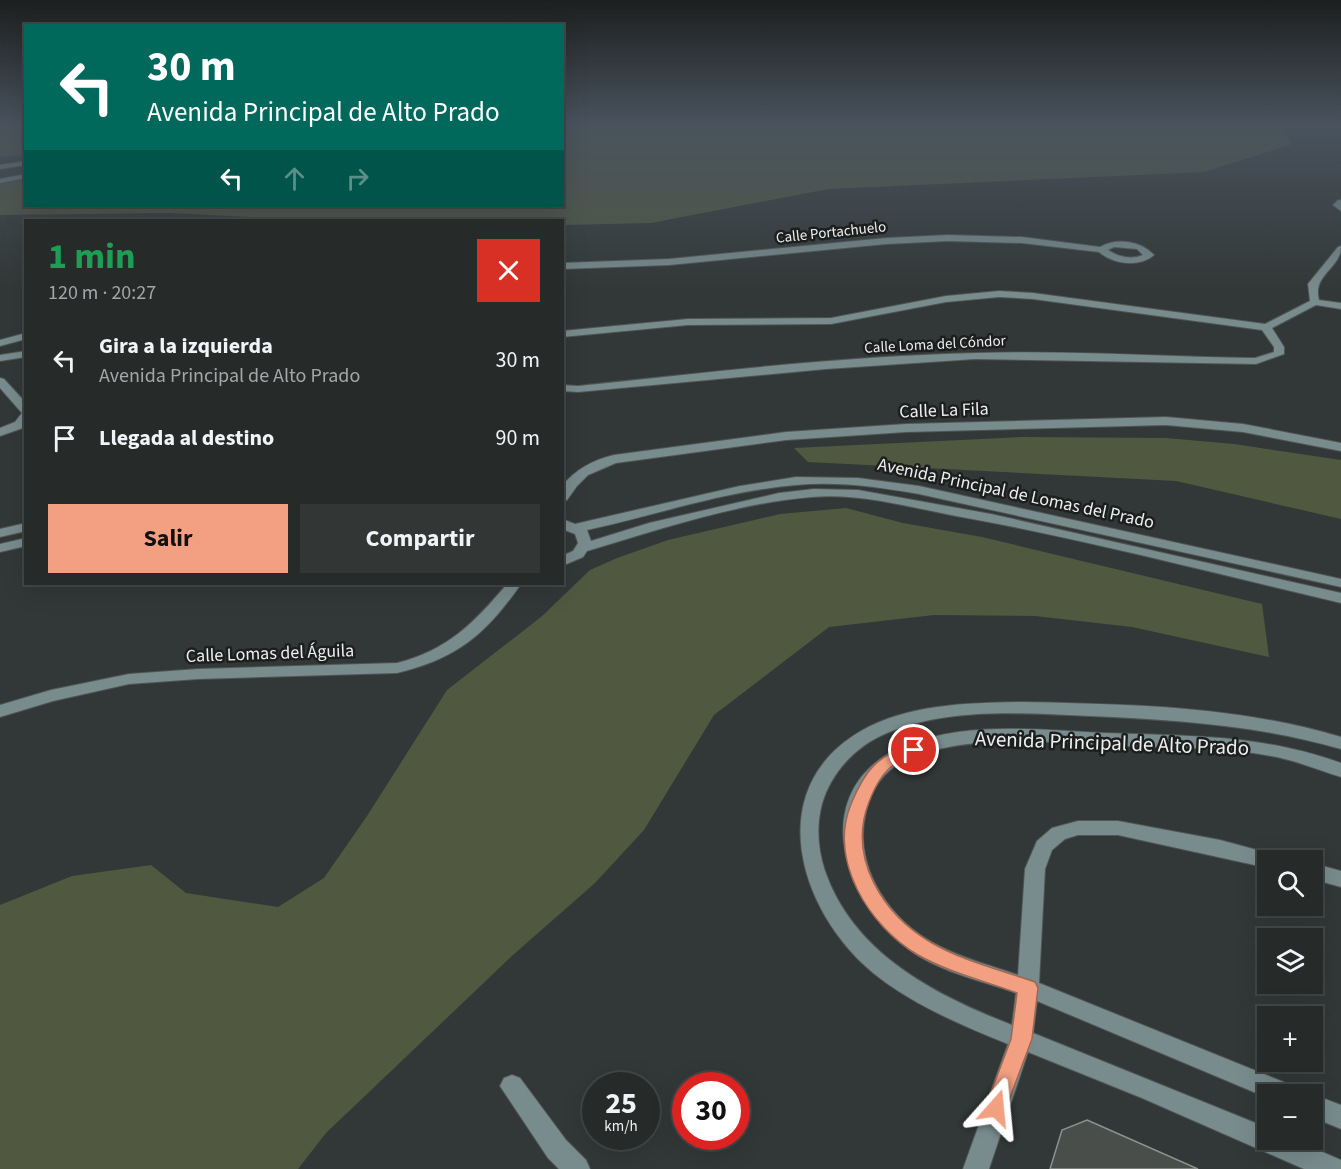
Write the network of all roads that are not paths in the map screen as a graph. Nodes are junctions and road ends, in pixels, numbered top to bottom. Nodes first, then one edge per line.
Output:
1 (1341, 202) edge
2 (1341, 208) edge
3 (1341, 249) edge
4 (1102, 250) dead end
5 (564, 266) edge
6 (1315, 302) junction
7 (1341, 306) edge
8 (1266, 327) junction
9 (564, 334) edge
10 (21, 337) edge
11 (0, 343) edge
12 (24, 354) edge
13 (24, 354) edge
14 (0, 358) edge
15 (0, 381) edge
16 (564, 388) edge
17 (24, 411) edge
18 (24, 417) edge
19 (0, 432) edge
20 (1341, 447) edge
21 (564, 494) edge
22 (569, 525) edge
23 (24, 527) edge
24 (0, 533) edge
25 (24, 542) edge
26 (0, 548) edge
27 (583, 548) junction
28 (564, 561) edge
29 (1341, 583) edge
30 (513, 585) edge
31 (1341, 597) edge
32 (0, 711) edge
33 (1341, 743) edge
34 (1341, 770) edge
35 (1257, 857) edge
36 (1323, 874) edge
37 (1341, 879) edge
38 (1028, 988) junction
39 (1021, 1039) junction
40 (1261, 1084) edge
41 (512, 1086) dead end
42 (1323, 1110) edge
43 (1341, 1117) edge
44 (577, 1169) edge
45 (976, 1169) edge
46 (1333, 1169) edge

1 - 2 street
3 - 6 street
4 - 5 street, Calle Portachuelo
6 - 7 street
6 - 8 street
8 - 9 street, Calle Loma del Cóndor
8 - 16 street, Calle Loma del Cóndor
10 - 11 street
10 - 12 street
13 - 14 street
15 - 17 street
18 - 19 street
20 - 21 street, Calle La Fila
22 - 27 street, Avenida Principal de Lomas del Prado
22 - 29 street, Avenida Principal de Lomas del Prado
23 - 24 street
25 - 26 street
27 - 28 street, Avenida Principal de Lomas del Prado
27 - 31 street, Avenida Principal de Lomas del Prado
30 - 32 street, Calle Lomas del Águila
33 - 39 street, Avenida Principal de Alto Prado
34 - 38 street, Avenida Principal de Alto Prado
35 - 38 street
36 - 37 street
38 - 39 street
38 - 40 street, Avenida Principal de Alto Prado
39 - 45 street
39 - 46 street, Avenida Principal de Alto Prado
41 - 44 street
42 - 43 street

